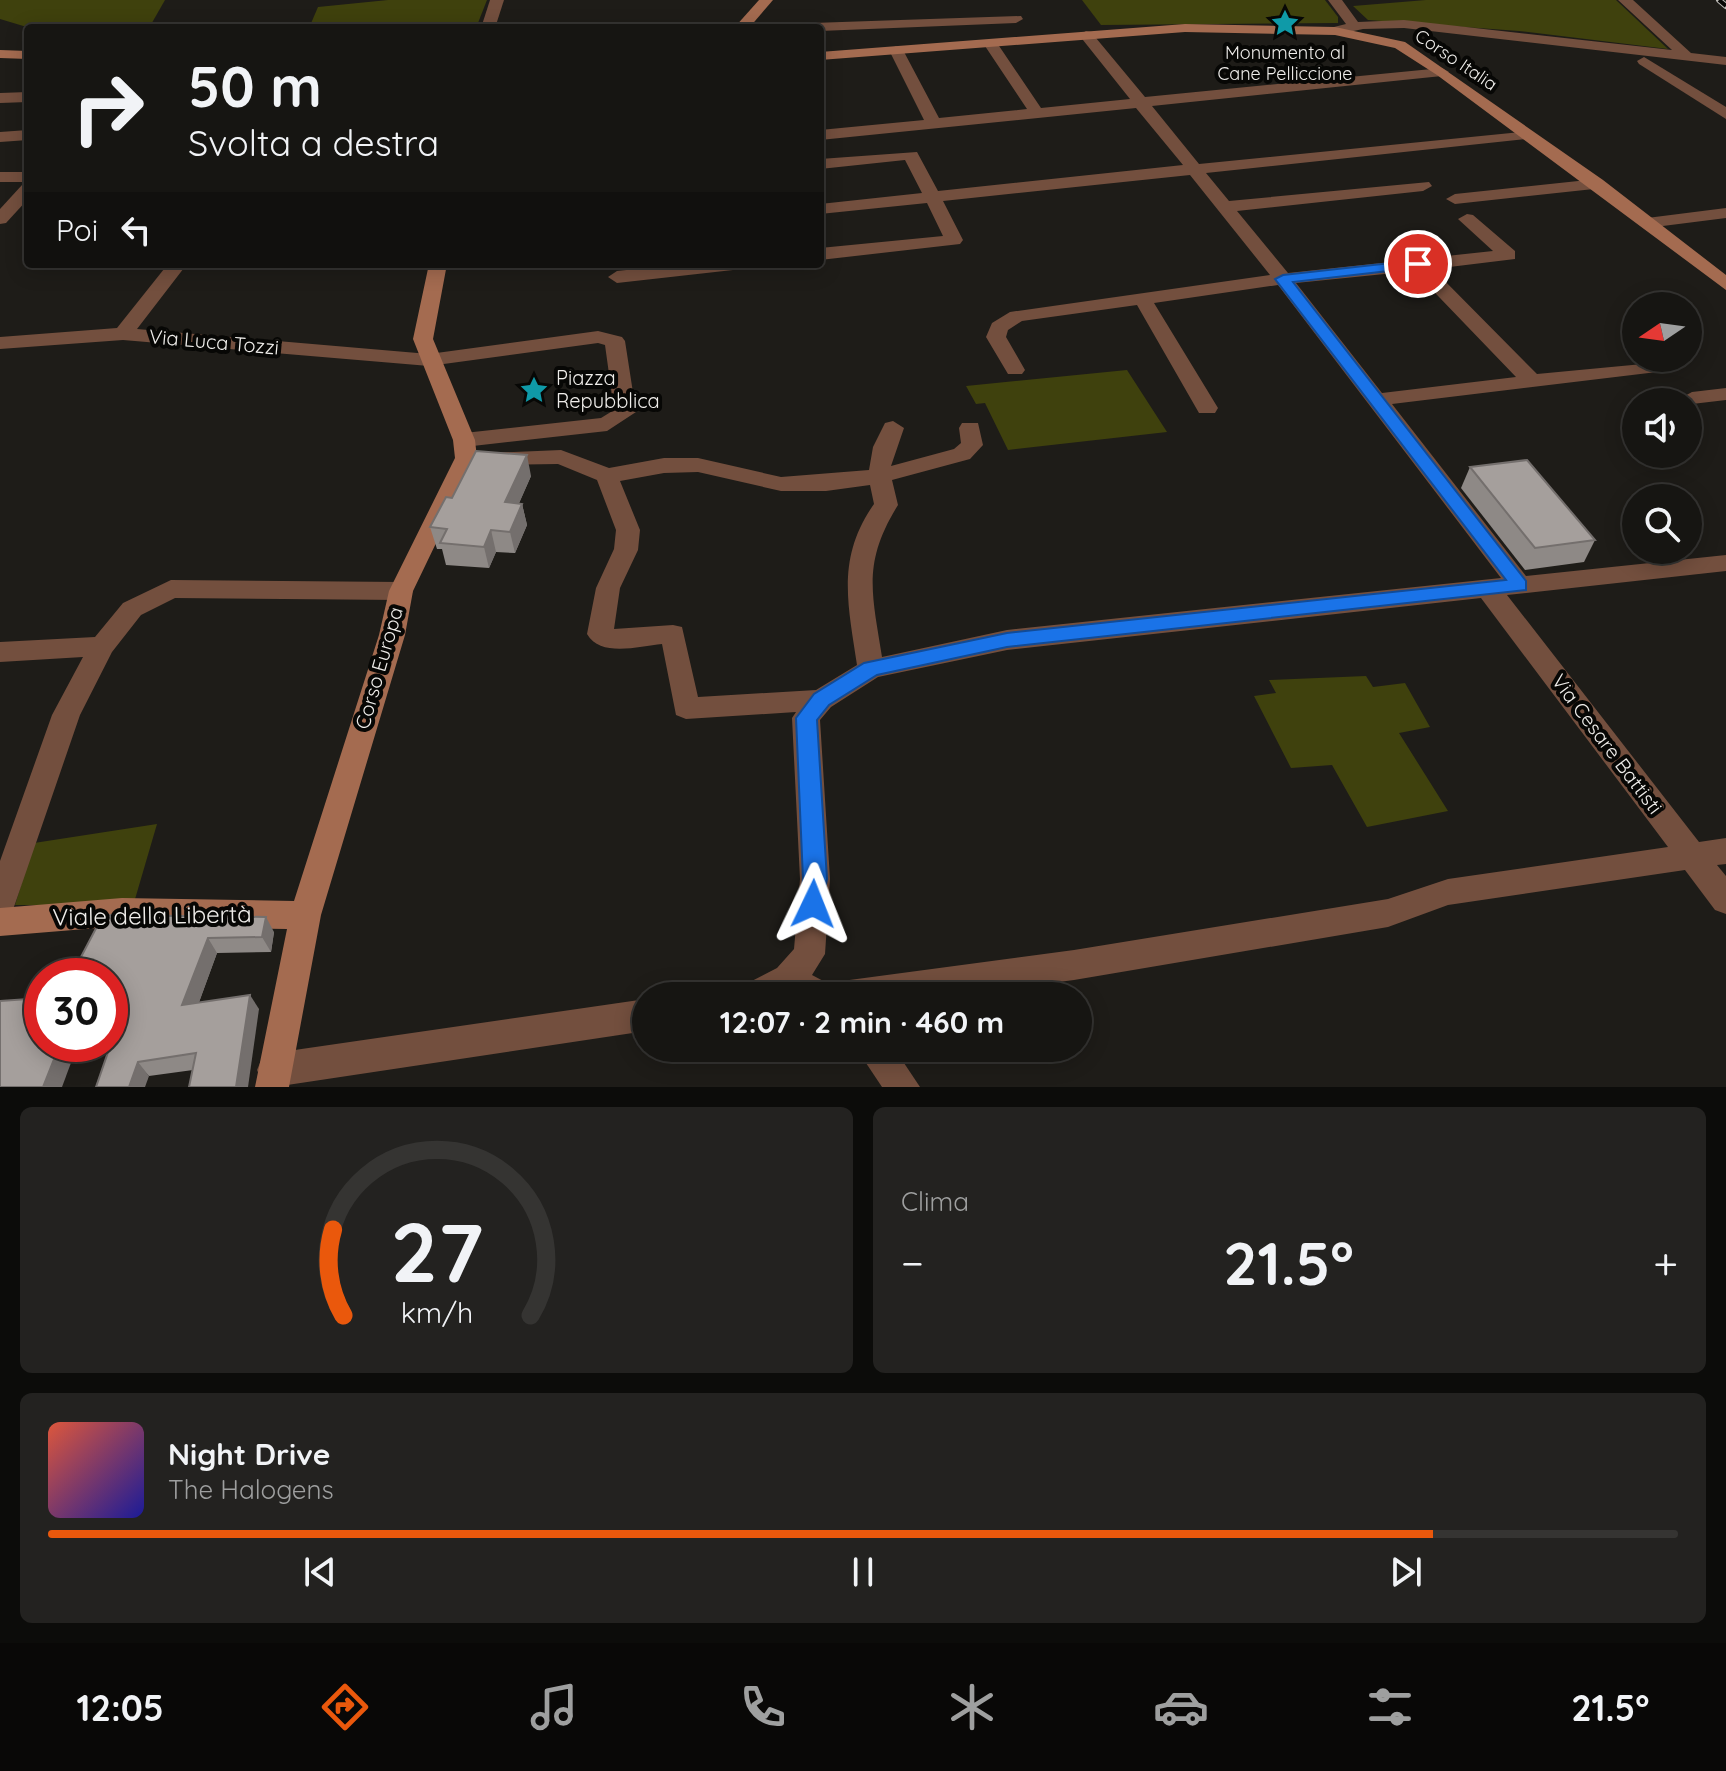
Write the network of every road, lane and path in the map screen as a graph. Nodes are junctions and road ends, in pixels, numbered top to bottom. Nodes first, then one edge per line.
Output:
1 (497, 0) edge
2 (766, 0) edge
3 (1335, 0) edge
4 (1625, 0) edge
5 (1016, 19) dead end
6 (489, 24) edge
7 (745, 24) edge
8 (824, 26) edge
9 (1355, 27) junction
10 (1335, 31) junction
11 (1086, 35) junction
12 (990, 43) junction
13 (896, 50) junction
14 (0, 54) edge
15 (24, 55) edge
16 (1685, 55) junction
17 (824, 56) edge
18 (1644, 61) dead end
19 (1726, 61) edge
20 (1442, 72) junction
21 (24, 97) edge
22 (0, 98) edge
23 (1139, 102) junction
24 (1037, 113) junction
25 (1726, 114) edge
26 (934, 124) junction
27 (1526, 134) junction
28 (24, 135) edge
29 (824, 135) edge
30 (0, 137) edge
31 (824, 164) edge
32 (1192, 168) junction
33 (0, 177) edge
34 (24, 177) edge
35 (1597, 184) junction
36 (1423, 186) dead end
37 (24, 193) edge
38 (934, 197) junction
39 (1455, 199) dead end
40 (1224, 207) junction
41 (824, 209) edge
42 (1726, 213) edge
43 (0, 219) edge
44 (1467, 219) dead end
45 (1647, 223) junction
46 (824, 254) edge
47 (1418, 264) junction
48 (175, 268) edge
49 (437, 268) edge
50 (697, 268) edge
51 (617, 277) dead end
52 (1283, 279) junction
53 (1726, 284) edge
54 (1142, 298) junction
55 (123, 334) junction
56 (0, 343) edge
57 (429, 360) junction
58 (1015, 370) dead end
59 (1622, 370) edge
60 (1532, 381) junction
61 (1726, 394) edge
62 (1702, 397) edge
63 (1376, 400) junction
64 (1207, 408) dead end
65 (893, 428) dead end
66 (970, 428) dead end
67 (465, 449) junction
68 (878, 474) junction
69 (607, 476) junction
70 (1726, 563) edge
71 (1520, 585) junction
72 (1488, 589) junction
73 (401, 591) junction
74 (102, 646) junction
75 (0, 652) edge
76 (871, 669) junction
77 (821, 700) junction
78 (1726, 851) edge
79 (1692, 856) junction
80 (1726, 900) edge
81 (0, 904) edge
82 (305, 915) junction
83 (0, 922) edge
84 (788, 979) junction
85 (782, 982) edge
86 (794, 982) edge
87 (944, 982) edge
88 (632, 1017) edge
89 (884, 1062) edge
90 (273, 1078) edge
91 (903, 1087) edge

1 - 6 street
2 - 7 street
3 - 9 street
4 - 16 street
5 - 8 street
9 - 10 street
9 - 16 street
10 - 11 street, Corso Italia
10 - 20 street, Corso Italia
11 - 12 street, Corso Italia
11 - 23 street
12 - 13 street, Corso Italia
12 - 24 street
13 - 17 street, Corso Italia
13 - 26 street
14 - 15 street
16 - 19 street
18 - 25 street
20 - 23 street
20 - 27 street, Corso Italia
21 - 22 street
23 - 24 street
23 - 32 street
24 - 26 street
26 - 29 street
27 - 32 street
27 - 35 street, Corso Italia
28 - 30 street
31 - 38 street
32 - 38 street
32 - 40 street
33 - 34 street
35 - 39 street
35 - 45 street, Corso Italia
36 - 40 street
37 - 43 street
38 - 41 street
38 - 46 street
40 - 52 street
42 - 45 street
44 - 47 street
45 - 53 street, Corso Italia
47 - 52 street
47 - 60 street
48 - 55 street
49 - 57 street
50 - 51 street
52 - 54 street
52 - 63 street
54 - 58 street
54 - 64 street
55 - 56 street, Via Luca Tozzi
55 - 57 street, Via Luca Tozzi
57 - 67 street
57 - 67 street
59 - 60 street
60 - 63 street
61 - 62 street
63 - 71 street
65 - 68 street
66 - 68 street
67 - 69 street
67 - 73 street, Corso Europa
68 - 69 street
68 - 76 street
69 - 77 street
70 - 71 street
71 - 72 street
72 - 76 street
72 - 79 street, Via Cesare Battisti
73 - 74 street
73 - 82 street, Corso Europa
74 - 75 street
74 - 81 street
76 - 77 street
77 - 84 street
78 - 79 street
79 - 80 street, Via Cesare Battisti
79 - 87 street
82 - 83 street, Viale della Libertà
82 - 90 street, Corso Europa
84 - 85 street
84 - 86 street
88 - 90 street
89 - 91 street

